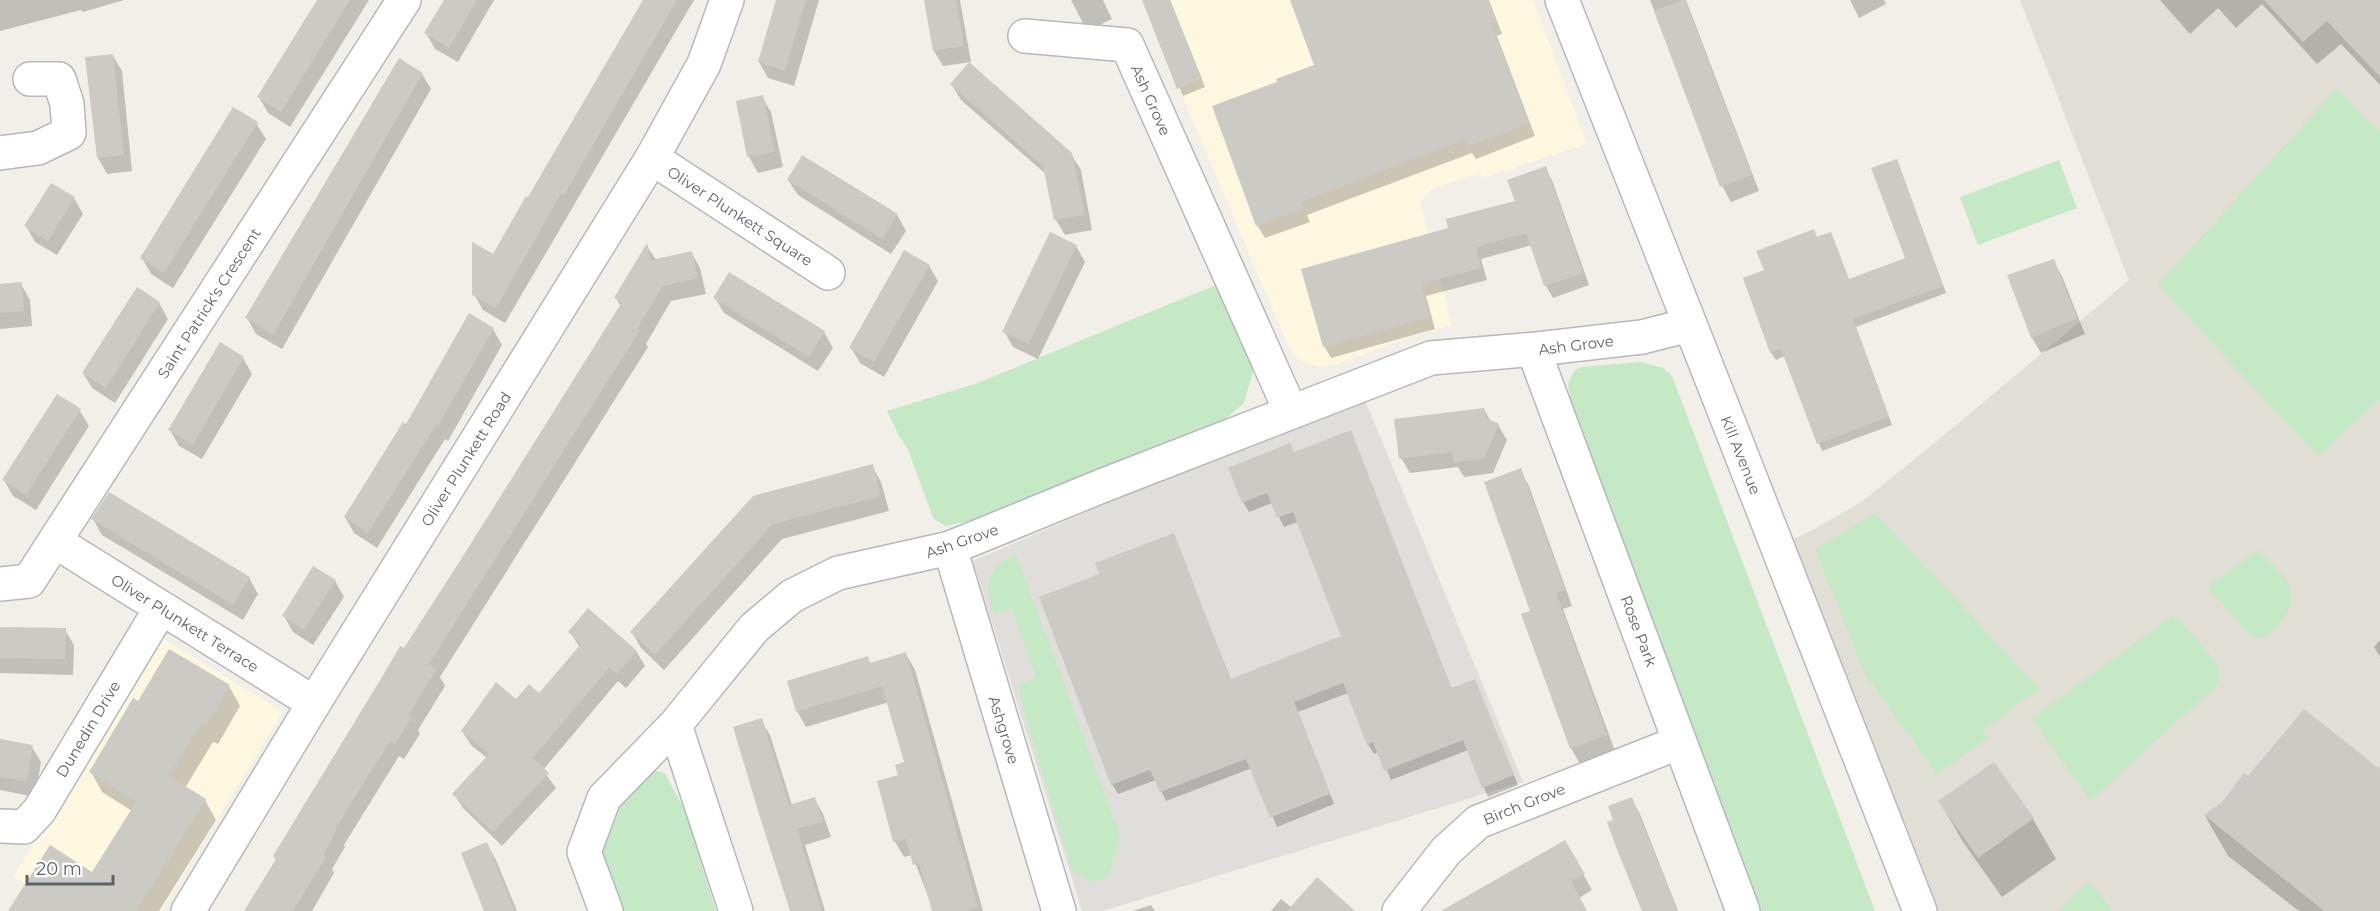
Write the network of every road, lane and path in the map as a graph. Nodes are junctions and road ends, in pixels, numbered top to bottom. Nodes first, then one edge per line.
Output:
1 (404, 0) edge
2 (727, 0) edge
3 (1562, 0) edge
4 (1025, 36) dead end
5 (30, 79) dead end
6 (0, 153) edge
7 (652, 159) junction
8 (828, 273) dead end
9 (1689, 325) junction
10 (1537, 350) junction
11 (1291, 412) junction
12 (56, 542) junction
13 (950, 548) junction
14 (0, 584) edge
15 (161, 608) junction
16 (314, 703) junction
17 (675, 725) junction
18 (1680, 741) junction
19 (0, 826) edge
20 (188, 911) edge
21 (606, 911) edge
22 (736, 911) edge
23 (1059, 911) edge
24 (1399, 911) edge
25 (1743, 911) edge
26 (1920, 911) edge

1 - 12 street, Saint Patrick's Crescent
2 - 7 street, Oliver Plunkett Road
3 - 9 street, Kill Avenue
4 - 11 street, Ash Grove
5 - 6 street
7 - 8 street, Oliver Plunkett Square
7 - 16 street, Oliver Plunkett Road
9 - 10 street, Ash Grove
9 - 26 street, Kill Avenue
10 - 11 street, Ash Grove
10 - 18 street, Rose Park
11 - 13 street, Ash Grove
12 - 14 street, Saint Patrick's Crescent
12 - 15 street, Oliver Plunkett Terrace
13 - 17 street, Ash Grove
13 - 23 street, Ashgrove
15 - 16 street, Oliver Plunkett Terrace
15 - 19 street, Dunedin Drive
16 - 20 street, Oliver Plunkett Road
17 - 21 street, Ash Grove
17 - 22 street
18 - 24 street, Birch Grove
18 - 25 street, Rose Park

